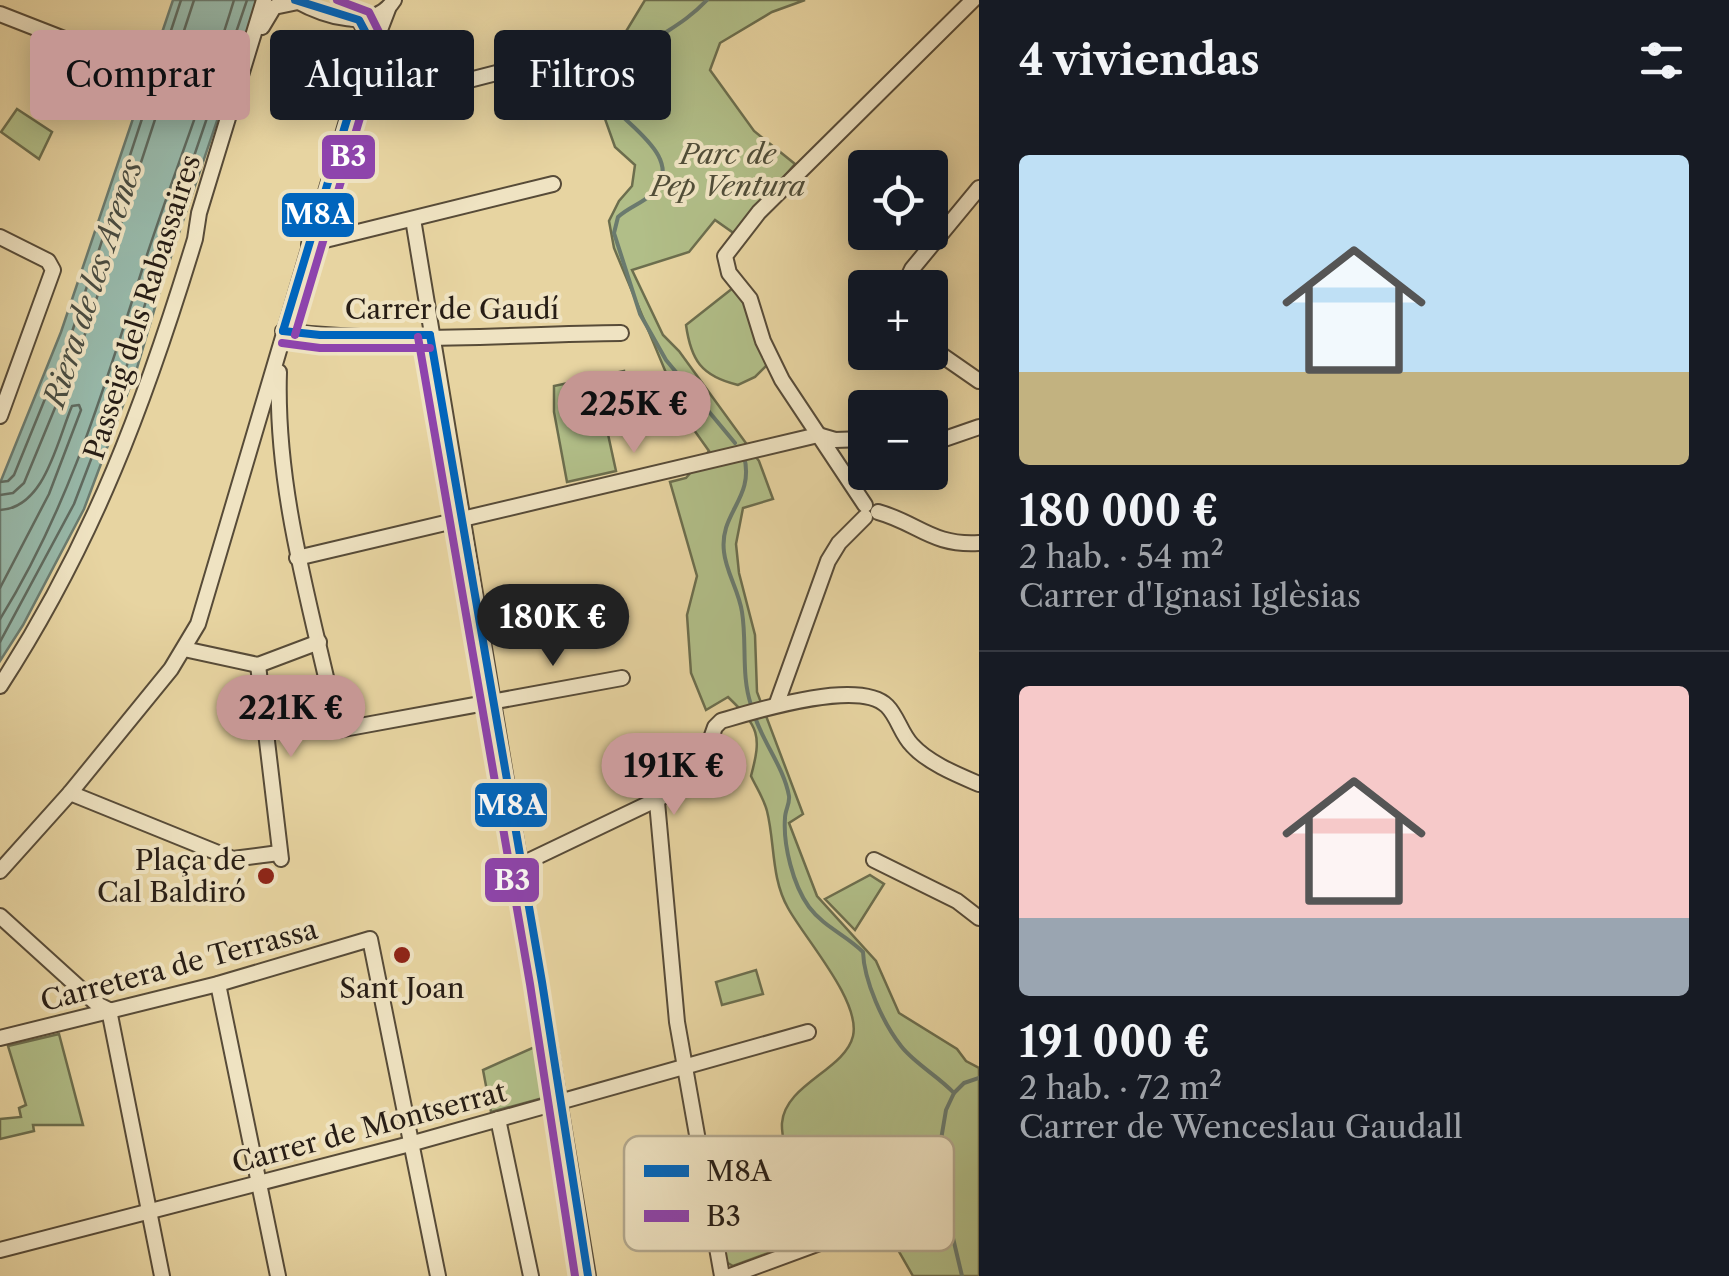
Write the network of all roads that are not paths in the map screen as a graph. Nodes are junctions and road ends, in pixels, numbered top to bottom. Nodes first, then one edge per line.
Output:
1 (264, 0) edge
2 (973, 0) edge
3 (296, 1) edge
4 (392, 3) edge
5 (0, 14) edge
6 (359, 20) junction
7 (41, 30) edge
8 (363, 30) edge
9 (382, 30) edge
10 (254, 40) junction
11 (348, 120) edge
12 (553, 184) dead end
13 (979, 188) edge
14 (412, 218) junction
15 (0, 237) edge
16 (310, 244) junction
17 (911, 270) edge
18 (621, 332) dead end
19 (430, 336) junction
20 (281, 338) junction
21 (948, 359) edge
22 (979, 381) edge
23 (0, 416) edge
24 (260, 419) junction
25 (278, 420) junction
26 (979, 428) edge
27 (818, 435) junction
28 (948, 438) edge
29 (848, 440) edge
30 (869, 511) junction
31 (461, 519) junction
32 (979, 544) edge
33 (298, 558) junction
34 (319, 642) junction
35 (184, 649) junction
36 (258, 665) junction
37 (622, 678) dead end
38 (0, 686) edge
39 (777, 703) junction
40 (492, 704) junction
41 (979, 784) edge
42 (70, 793) junction
43 (657, 802) junction
44 (874, 860) dead end
45 (522, 864) junction
46 (0, 871) edge
47 (0, 916) edge
48 (979, 918) edge
49 (218, 984) junction
50 (109, 1010) junction
51 (808, 1032) dead end
52 (0, 1038) edge
53 (685, 1066) junction
54 (559, 1102) junction
55 (498, 1119) junction
56 (697, 1136) edge
57 (409, 1144) junction
58 (258, 1182) junction
59 (148, 1211) junction
60 (0, 1250) edge
61 (718, 1251) edge
62 (797, 1251) edge
63 (162, 1276) edge
64 (278, 1276) edge
65 (438, 1276) edge
66 (531, 1276) edge
67 (588, 1276) edge
68 (722, 1276) edge
69 (730, 1276) edge

1 - 10 street, Passeig dels Rabassaires
2 - 27 street
3 - 6 street
3 - 10 street, Passeig dels Rabassaires
4 - 6 street
4 - 9 street
5 - 7 street
6 - 8 street
10 - 38 street, Passeig dels Rabassaires
11 - 16 street
12 - 14 street
13 - 17 street
14 - 16 street
14 - 19 street
15 - 23 street
16 - 20 street
18 - 19 street, Carrer de Gaudí
19 - 20 street, Carrer de Gaudí
19 - 31 street
20 - 24 street
20 - 25 street
21 - 22 street
24 - 25 street
24 - 35 street
25 - 33 street
26 - 28 street
27 - 29 street
27 - 30 street
27 - 31 street
30 - 32 street
30 - 39 street
31 - 33 street
31 - 40 street
33 - 34 street
34 - 36 street
34 - 40 street
35 - 36 street
35 - 42 street
36 - 42 street
37 - 40 street
39 - 41 street
39 - 43 street
40 - 45 street
42 - 46 street
43 - 45 street
43 - 53 street
44 - 48 street
45 - 54 street
47 - 50 street
49 - 50 street, Carretera de Terrassa
49 - 57 street, Carretera de Terrassa
49 - 58 street
50 - 52 street, Carretera de Terrassa
50 - 59 street
51 - 53 street, Carrer de Montserrat
53 - 54 street, Carrer de Montserrat
53 - 56 street
54 - 55 street, Carrer de Montserrat
54 - 67 street
55 - 57 street, Carrer de Montserrat
55 - 66 street
57 - 58 street, Carrer de Montserrat
57 - 65 street
58 - 59 street, Carrer de Montserrat
58 - 64 street
59 - 60 street, Carrer de Montserrat
59 - 63 street
61 - 68 street
62 - 69 street

